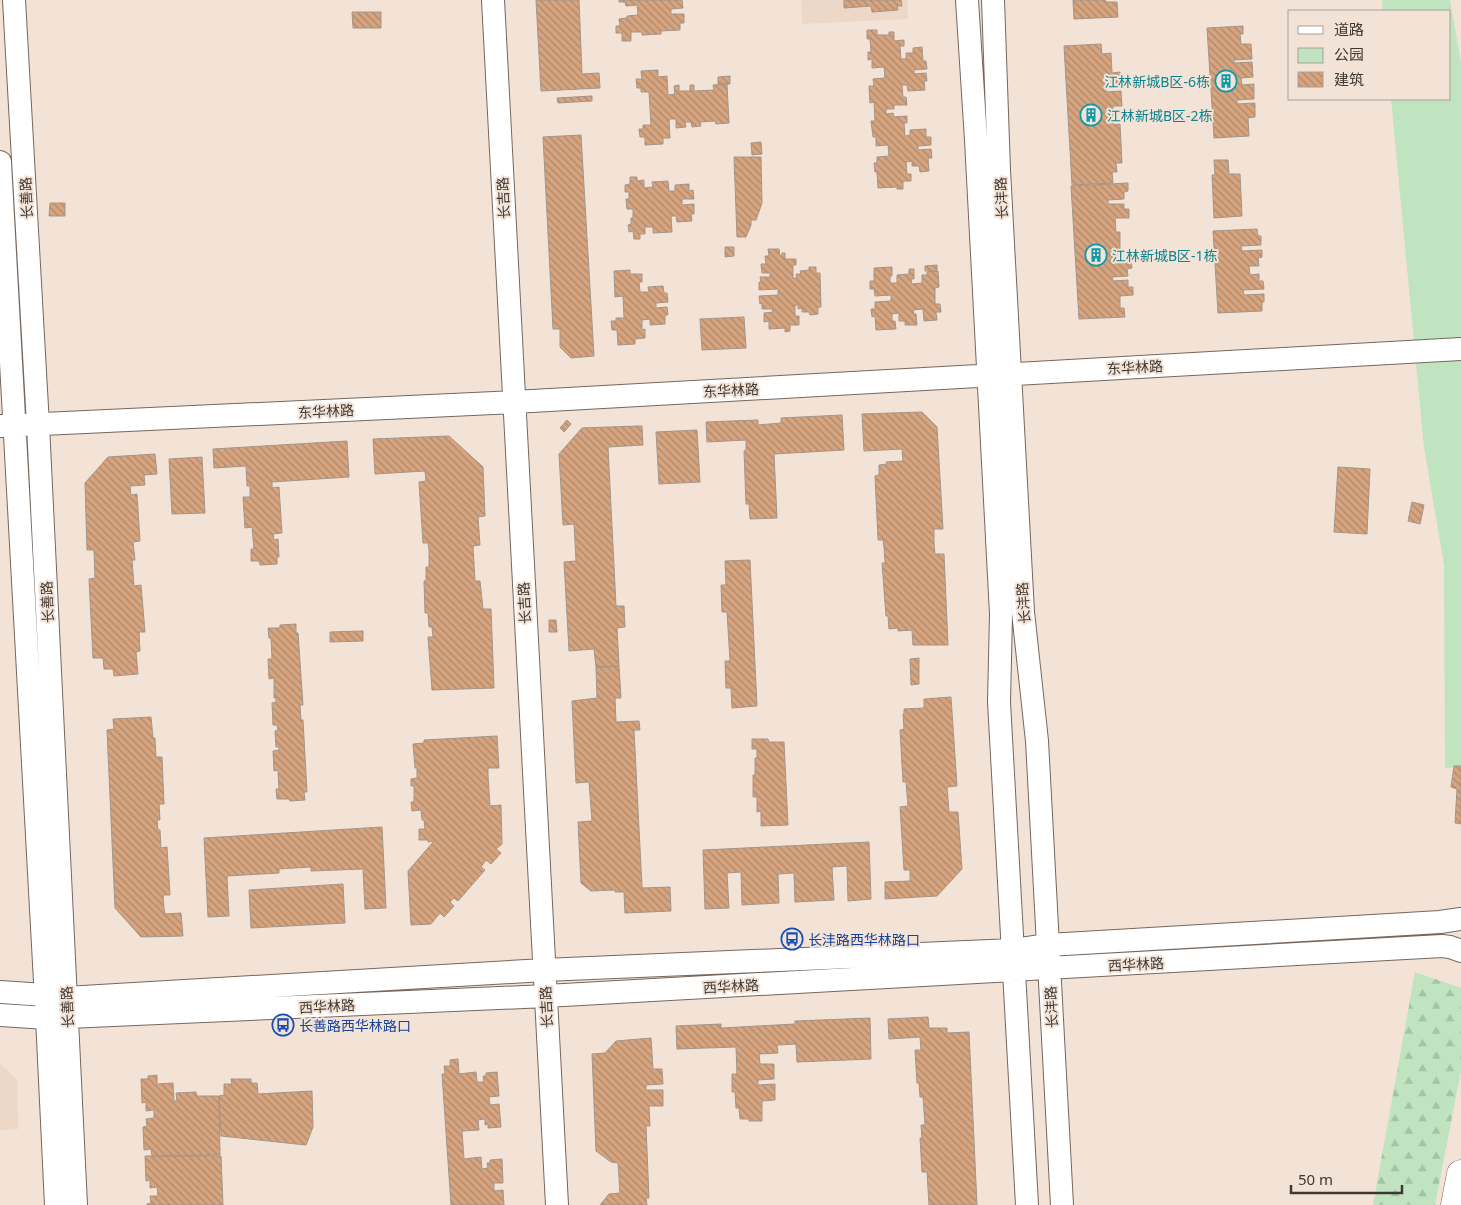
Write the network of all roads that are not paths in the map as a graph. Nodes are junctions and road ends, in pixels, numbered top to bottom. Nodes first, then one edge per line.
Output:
1 (14, 0) edge
2 (493, 0) edge
3 (967, 0) edge
4 (993, 0) edge
5 (0, 162) edge
6 (1461, 349) edge
7 (1000, 375) junction
8 (514, 402) junction
9 (38, 425) junction
10 (7, 426) edge
11 (1461, 919) edge
12 (1048, 945) junction
13 (1461, 951) edge
14 (1014, 960) junction
15 (1050, 969) junction
16 (544, 970) junction
17 (0, 992) edge
18 (546, 996) junction
19 (56, 1007) junction
20 (0, 1016) edge
21 (1461, 1174) edge
22 (56, 1205) edge
23 (76, 1205) edge
24 (557, 1205) edge
25 (1027, 1205) edge
26 (1062, 1205) edge
27 (1455, 1205) edge

1 - 9 street, 长善路
2 - 8 street, 长吉路
3 - 7 street, 长沣路
4 - 7 street, 长沣路
5 - 10 street, 长善路
6 - 7 street, 东华林路
7 - 8 street, 东华林路
7 - 12 street, 长沣路
7 - 14 street, 长沣路
8 - 9 street, 东华林路
8 - 16 street, 长吉路
9 - 10 street, 东华林路
9 - 19 street, 长善路
10 - 19 street, 长善路
11 - 12 street, 西华林路
12 - 14 street, 西华林路
12 - 15 street, 长沣路
13 - 15 street, 西华林路
14 - 15 street, 西华林路
14 - 16 street, 西华林路
14 - 18 street, 西华林路
14 - 25 street, 长沣路
15 - 26 street, 长沣路
16 - 18 street, 长吉路
16 - 19 street, 西华林路
17 - 19 street, 西华林路
18 - 19 street, 西华林路
18 - 24 street, 长吉路
19 - 20 street, 西华林路
19 - 22 street, 长善路
19 - 23 street, 长善路
21 - 27 highway

